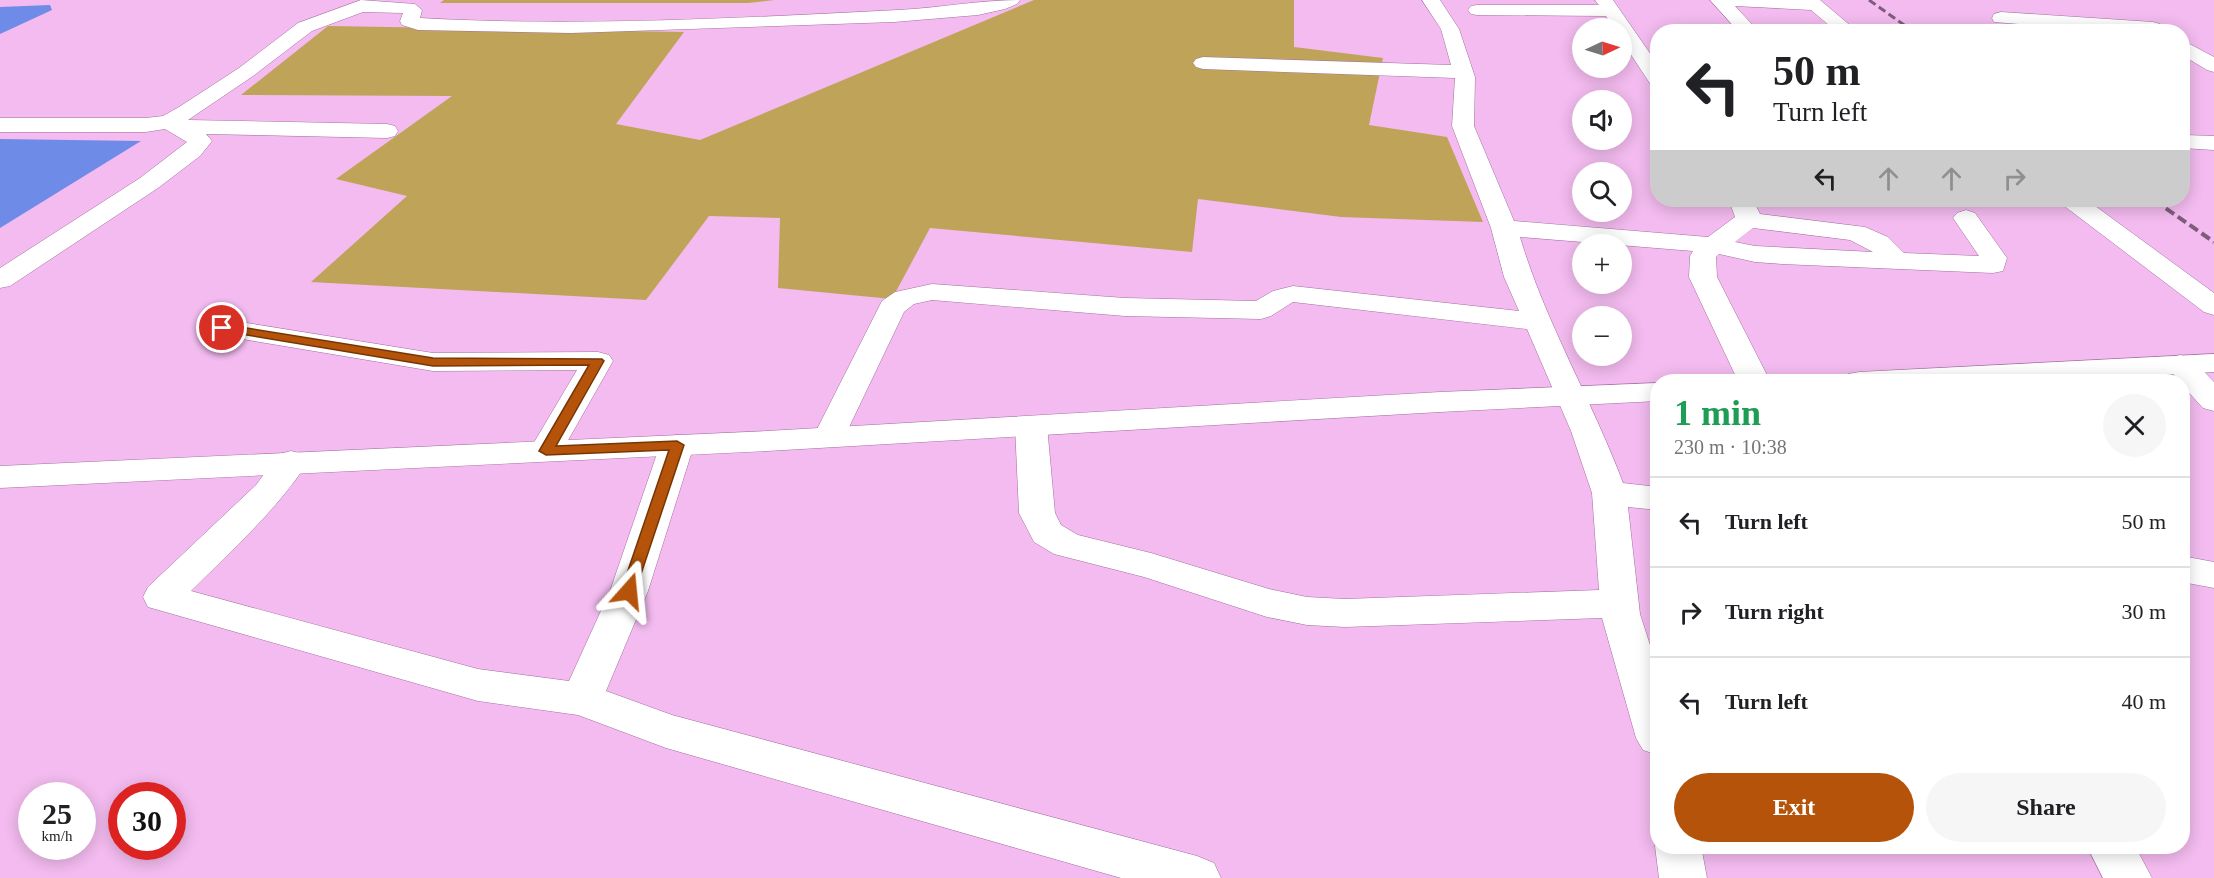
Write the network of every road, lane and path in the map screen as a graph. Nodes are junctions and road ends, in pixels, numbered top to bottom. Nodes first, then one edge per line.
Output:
1 (1011, 0) edge
2 (1431, 0) edge
3 (1719, 0) edge
4 (1725, 0) edge
5 (1811, 2) edge
6 (368, 3) edge
7 (1607, 5) edge
8 (2120, 9) dead end
9 (1477, 10) dead end
10 (2001, 18) dead end
11 (1742, 24) edge
12 (1839, 24) edge
13 (2078, 24) edge
14 (2146, 24) edge
15 (2190, 51) edge
16 (1203, 63) dead end
17 (2214, 66) edge
18 (1650, 69) edge
19 (1463, 72) junction
20 (173, 124) junction
21 (0, 125) edge
22 (387, 131) dead end
23 (2190, 142) edge
24 (2214, 142) edge
25 (2081, 207) edge
26 (1744, 210) edge
27 (1966, 218) dead end
28 (1504, 228) junction
29 (1713, 245) junction
30 (1896, 260) junction
31 (0, 280) edge
32 (2214, 306) edge
33 (1538, 322) junction
34 (222, 328) dead end
35 (2214, 363) edge
36 (2180, 364) junction
37 (1750, 374) edge
38 (1991, 374) edge
39 (2189, 374) edge
40 (2190, 375) edge
41 (1650, 392) edge
42 (1571, 396) junction
43 (2214, 401) edge
44 (1031, 426) junction
45 (829, 437) junction
46 (677, 445) junction
47 (546, 451) junction
48 (291, 462) junction
49 (0, 477) edge
50 (1609, 493) junction
51 (1650, 498) edge
52 (2190, 570) edge
53 (2214, 575) edge
54 (1619, 603) junction
55 (582, 699) junction
56 (1650, 712) edge
57 (1678, 854) edge
58 (2114, 854) edge
59 (1197, 878) edge
60 (1683, 878) edge
61 (2128, 878) edge

1 - 6 street
2 - 19 street
3 - 11 street
4 - 5 street
5 - 12 street
6 - 20 street
7 - 9 street
7 - 18 street
8 - 14 street
10 - 13 street
15 - 17 street
16 - 19 street
19 - 28 street
20 - 21 street
20 - 22 street
20 - 31 street
23 - 24 street
25 - 32 street
26 - 29 street
26 - 30 street
27 - 30 street
28 - 29 street
28 - 33 street
29 - 30 street
29 - 37 street
33 - 42 street
33 - 45 street
34 - 47 street
35 - 36 street
36 - 38 street
36 - 39 street
40 - 43 street
41 - 42 street
42 - 44 street
42 - 50 street
44 - 45 street
44 - 54 street
45 - 46 street
46 - 47 street
46 - 55 street
47 - 48 street
48 - 49 street
48 - 55 street
50 - 51 street
50 - 54 street
52 - 53 street
54 - 56 street
55 - 59 street
57 - 60 street
58 - 61 street

